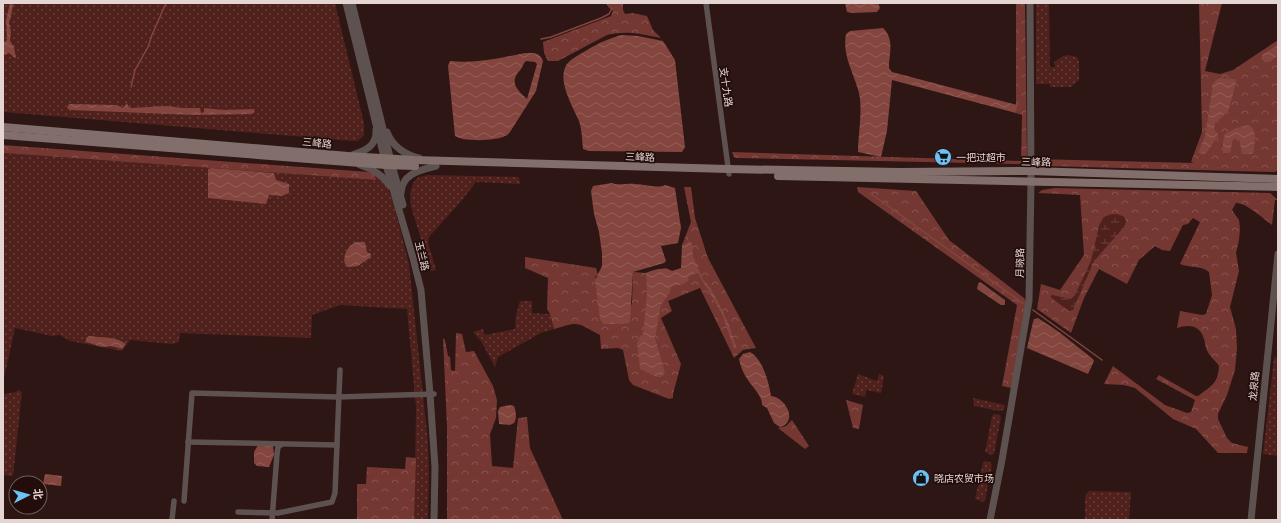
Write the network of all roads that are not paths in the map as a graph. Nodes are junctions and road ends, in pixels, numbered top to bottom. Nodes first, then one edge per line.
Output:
1 (346, 3) edge
2 (352, 3) edge
3 (706, 3) edge
4 (1030, 3) edge
5 (377, 115) junction
6 (3, 127) edge
7 (3, 135) edge
8 (348, 159) junction
9 (388, 162) junction
10 (436, 164) junction
11 (1031, 171) junction
12 (729, 172) junction
13 (1278, 178) edge
14 (1031, 182) junction
15 (1278, 187) edge
16 (400, 205) junction
17 (1278, 254) edge
18 (340, 370) dead end
19 (432, 394) junction
20 (338, 397) junction
21 (188, 442) junction
22 (282, 444) junction
23 (337, 446) junction
24 (174, 501) dead end
25 (184, 501) dead end
26 (238, 512) dead end
27 (273, 513) junction
28 (172, 520) edge
29 (272, 520) edge
30 (434, 520) edge
31 (438, 520) edge
32 (990, 520) edge
33 (1251, 520) edge

1 - 5 street, 玉兰路
2 - 5 street, 玉兰路
3 - 12 street, 支十九路
4 - 11 street, 月晓路
5 - 8 street
5 - 9 street, 玉兰路
5 - 10 street
6 - 8 main road, 三峰路
7 - 8 main road, 三峰路
8 - 9 main road, 三峰路
8 - 16 street
9 - 10 main road, 三峰路
9 - 16 street, 玉兰路
10 - 12 main road, 三峰路
10 - 16 street
11 - 12 main road, 三峰路
11 - 13 main road, 三峰路
11 - 14 street, 月晓路
12 - 14 main road, 三峰路
14 - 15 main road, 三峰路
14 - 32 street, 月晓路
16 - 19 street, 玉兰路
17 - 33 street, 龙泉路
18 - 20 street
19 - 20 street
19 - 30 street, 玉兰路
19 - 31 street, 玉兰路
20 - 21 street
20 - 23 street
21 - 22 street
21 - 25 street
22 - 23 street
22 - 27 street
23 - 27 street
24 - 28 street
26 - 27 street
27 - 29 street

